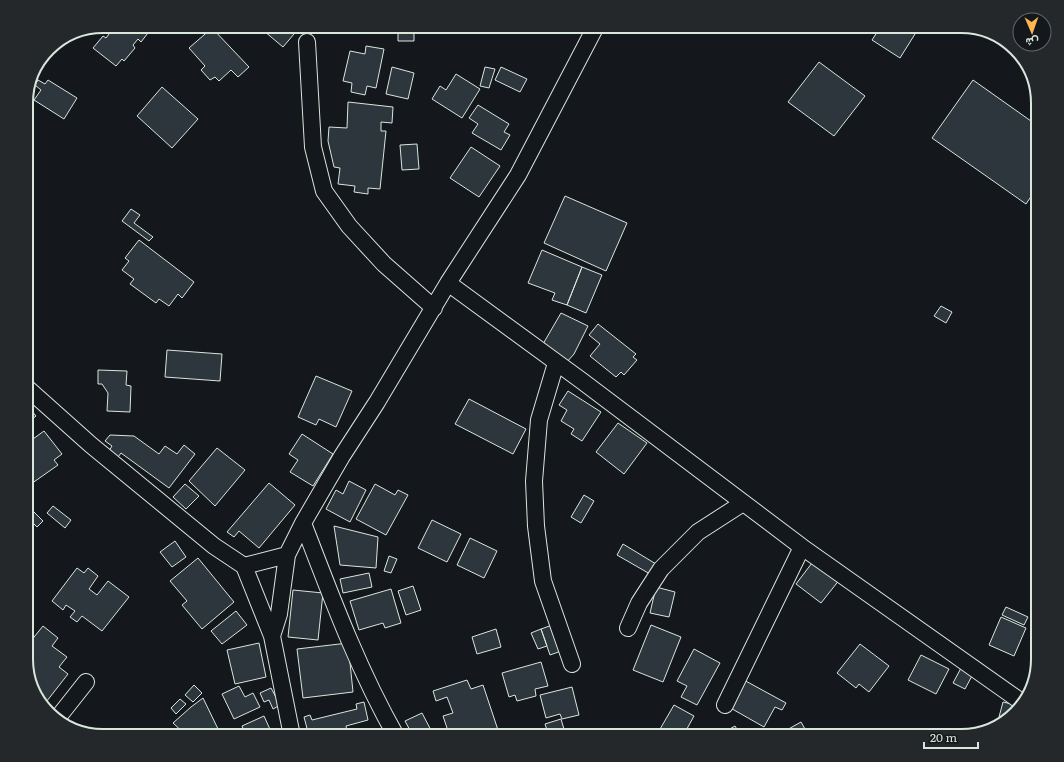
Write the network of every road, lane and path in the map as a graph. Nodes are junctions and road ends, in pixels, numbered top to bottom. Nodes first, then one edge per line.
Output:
1 (592, 33) edge
2 (308, 42) dead end
3 (448, 283) junction
4 (434, 308) junction
5 (556, 363) junction
6 (33, 393) edge
7 (743, 503) junction
8 (303, 523) junction
9 (802, 547) junction
10 (287, 555) junction
11 (244, 566) junction
12 (628, 628) dead end
13 (272, 636) junction
14 (572, 664) dead end
15 (86, 682) dead end
16 (1018, 700) edge
17 (725, 705) dead end
18 (60, 715) edge
19 (291, 729) edge
20 (392, 729) edge

1 - 3 street
2 - 4 street
3 - 4 street
3 - 5 street
4 - 8 street
5 - 7 street
5 - 14 street
6 - 11 street
7 - 9 street
7 - 12 street
8 - 10 street
8 - 20 street
9 - 16 street
9 - 17 street
10 - 11 street
10 - 13 street
11 - 13 street
13 - 19 street
15 - 18 street

